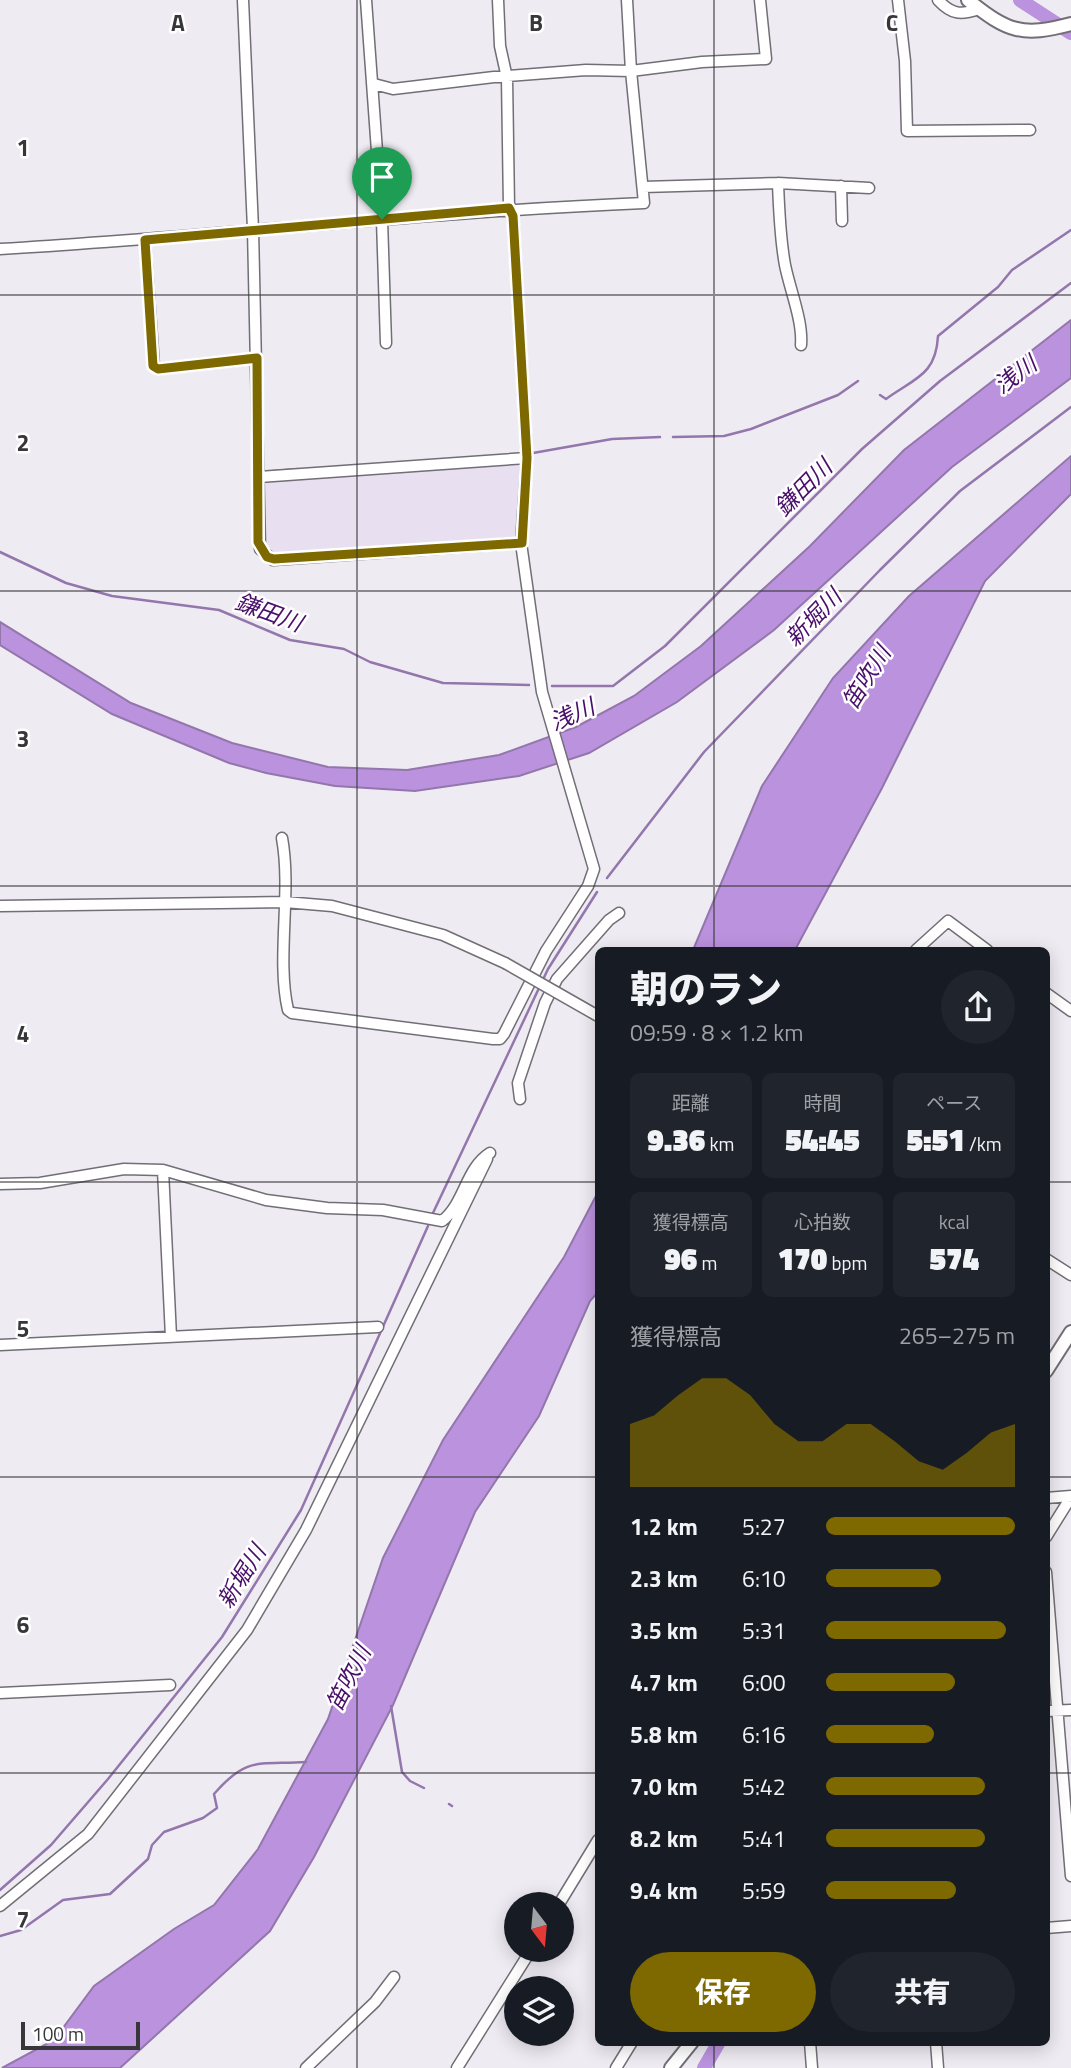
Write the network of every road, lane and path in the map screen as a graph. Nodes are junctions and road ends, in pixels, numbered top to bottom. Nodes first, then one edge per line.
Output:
1 (243, 0) edge
2 (366, 0) edge
3 (498, 0) edge
4 (627, 0) edge
5 (760, 0) edge
6 (898, 0) edge
7 (938, 0) edge
8 (968, 0) edge
9 (979, 9) junction
10 (1071, 24) edge
11 (631, 71) junction
12 (507, 78) junction
13 (373, 84) junction
14 (1030, 130) dead end
15 (778, 183) junction
16 (841, 186) junction
17 (643, 187) junction
18 (869, 188) dead end
19 (509, 208) junction
20 (382, 219) junction
21 (842, 221) dead end
22 (253, 229) junction
23 (145, 240) junction
24 (0, 249) edge
25 (386, 343) dead end
26 (802, 345) dead end
27 (257, 358) junction
28 (527, 458) junction
29 (259, 477) junction
30 (522, 543) junction
31 (282, 838) dead end
32 (285, 902) junction
33 (0, 906) edge
34 (619, 914) dead end
35 (919, 947) edge
36 (983, 947) edge
37 (1050, 996) edge
38 (1071, 1011) edge
39 (595, 1014) edge
40 (520, 1099) dead end
41 (163, 1170) junction
42 (0, 1184) edge
43 (1050, 1262) edge
44 (1071, 1275) edge
45 (378, 1327) dead end
46 (1071, 1332) edge
47 (171, 1337) junction
48 (0, 1345) edge
49 (1050, 1365) edge
50 (1069, 1497) edge
51 (1050, 1498) edge
52 (1050, 1530) edge
53 (1050, 1618) edge
54 (170, 1685) dead end
55 (0, 1693) edge
56 (1071, 1710) edge
57 (1050, 1711) edge
58 (1058, 1711) junction
59 (595, 1845) edge
60 (1071, 1876) edge
61 (566, 1892) edge
62 (0, 1906) edge
63 (1071, 1926) edge
64 (1050, 1928) edge
65 (523, 1962) edge
66 (394, 1977) dead end
67 (630, 2046) edge
68 (689, 2046) edge
69 (810, 2046) edge
70 (936, 2046) edge
71 (306, 2068) edge
72 (457, 2068) edge
73 (616, 2068) edge
74 (671, 2068) edge
75 (812, 2068) edge
76 (938, 2068) edge

1 - 22 street
2 - 13 street
3 - 12 street
4 - 11 street
5 - 11 street
6 - 14 street
7 - 9 street
8 - 9 main road
9 - 10 main road
11 - 12 street
11 - 17 street
12 - 13 street
12 - 19 street
13 - 20 street
15 - 16 street
15 - 17 street
15 - 26 street
16 - 18 street
16 - 21 street
17 - 19 street
19 - 20 street
19 - 28 street
20 - 22 street
20 - 25 street
22 - 23 street
22 - 27 street
23 - 24 street
23 - 27 street
27 - 29 street
28 - 29 street
28 - 30 street
29 - 30 street
30 - 32 street
31 - 32 street
32 - 33 street
32 - 39 street, bridge
34 - 40 street
35 - 36 street
37 - 38 street
41 - 42 street
41 - 47 street
41 - 62 street
43 - 44 street
45 - 47 street
46 - 49 main road
47 - 48 street
50 - 51 street
50 - 52 street
53 - 58 street
54 - 55 street
56 - 58 street
57 - 58 street
58 - 60 street
59 - 61 street
63 - 64 street
65 - 72 street
66 - 71 street
67 - 73 street
68 - 74 main road
69 - 75 street
70 - 76 street

